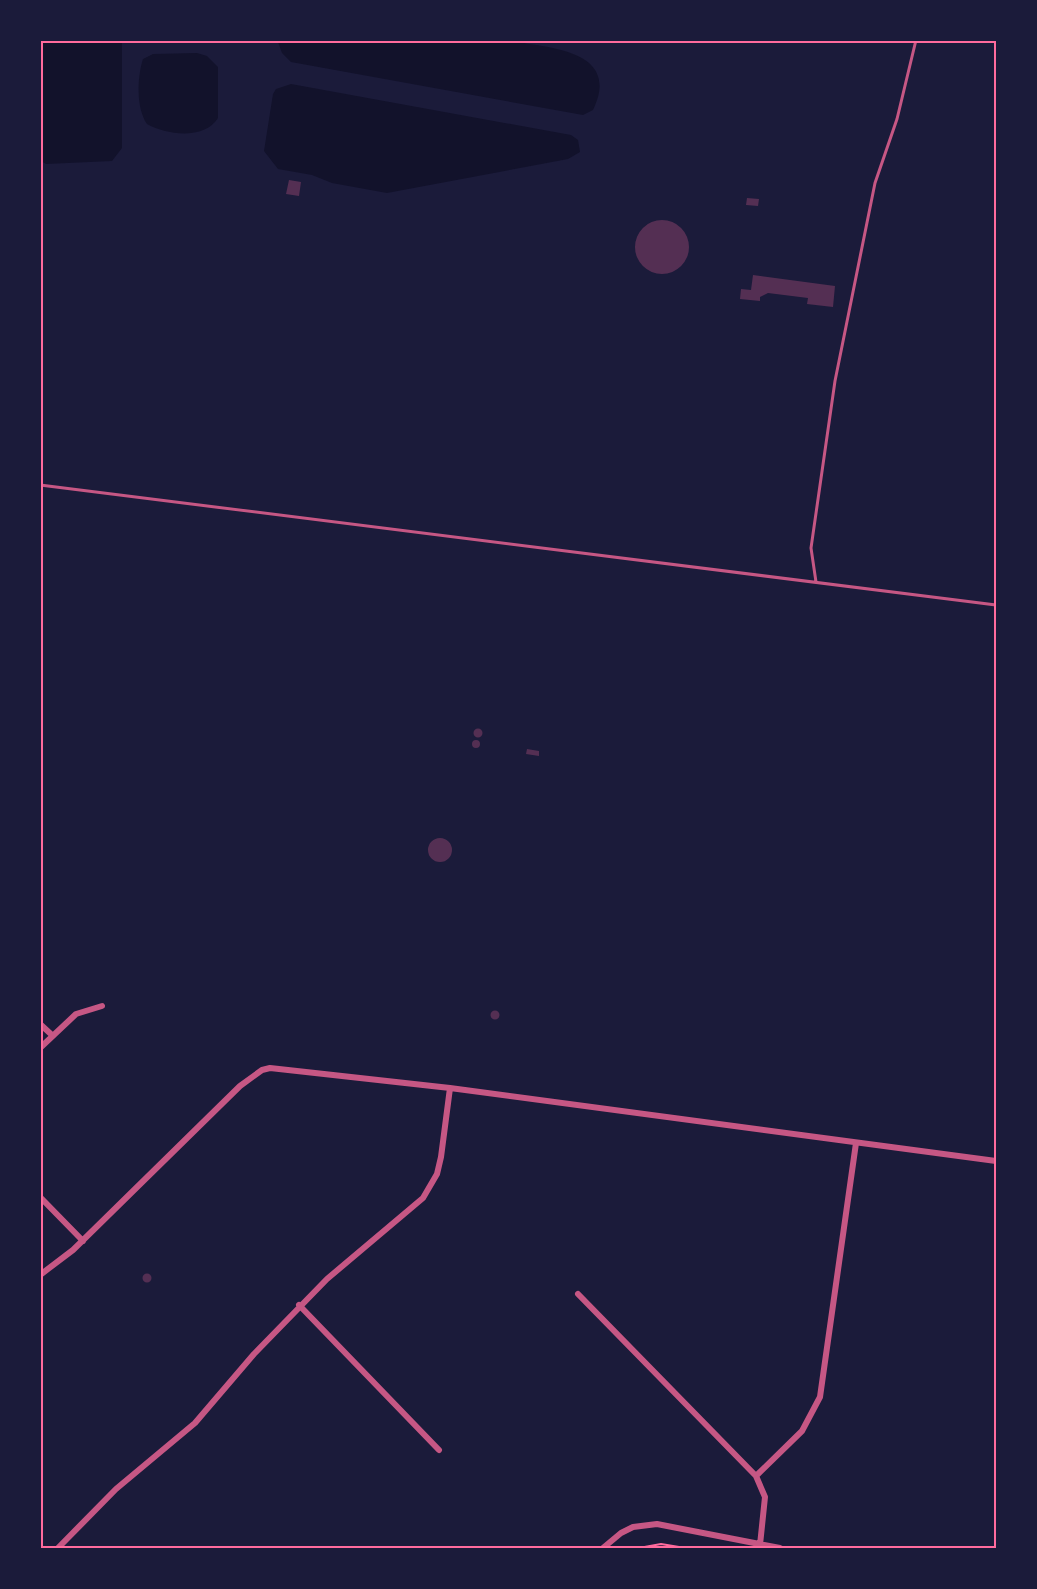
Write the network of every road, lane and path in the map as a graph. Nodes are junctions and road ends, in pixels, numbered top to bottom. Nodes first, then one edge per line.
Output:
1 (916, 40) edge
2 (40, 485) edge
3 (816, 582) junction
4 (996, 605) edge
5 (102, 1006) dead end
6 (40, 1024) edge
7 (53, 1036) junction
8 (40, 1048) edge
9 (450, 1088) junction
10 (856, 1143) junction
11 (996, 1161) edge
12 (40, 1197) edge
13 (83, 1241) junction
14 (40, 1275) edge
15 (578, 1294) dead end
16 (299, 1305) junction
17 (439, 1450) dead end
18 (756, 1476) junction
19 (760, 1545) junction
20 (58, 1548) edge
21 (603, 1548) edge
22 (639, 1548) edge
23 (685, 1548) edge
24 (780, 1548) edge

1 - 3 lane
2 - 3 lane
3 - 4 lane
5 - 7 street
6 - 7 street
7 - 8 street
9 - 10 street
9 - 13 street
9 - 16 street
10 - 11 street
10 - 18 street
12 - 13 street
13 - 14 street
15 - 18 street
16 - 17 street
16 - 20 street
18 - 19 street
19 - 21 street
19 - 24 street
22 - 23 path

